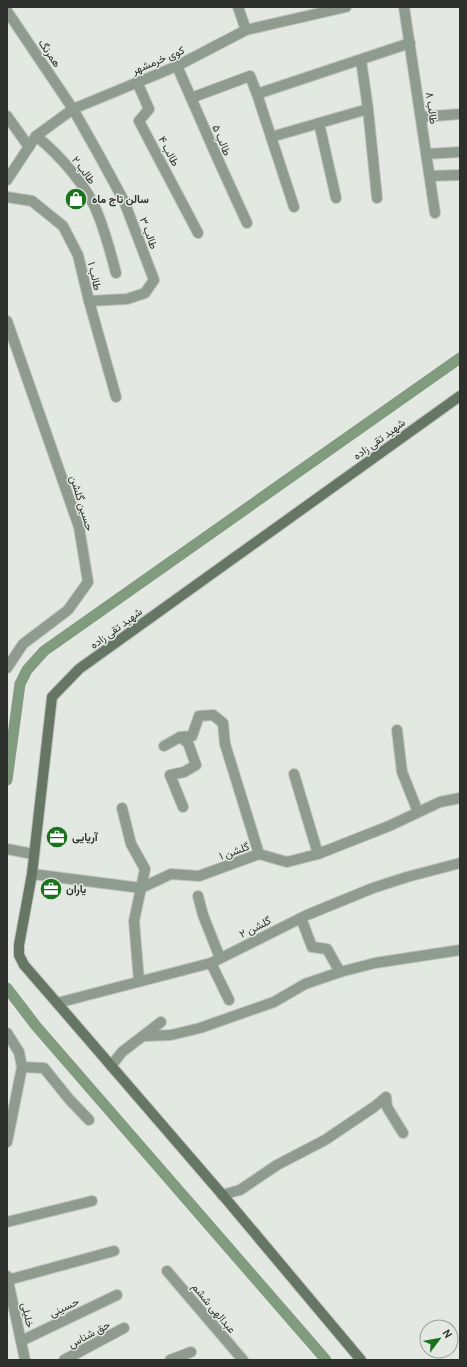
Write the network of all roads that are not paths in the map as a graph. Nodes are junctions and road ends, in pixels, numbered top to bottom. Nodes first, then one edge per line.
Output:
1 (346, 7) edge
2 (404, 7) edge
3 (241, 8) edge
4 (7, 11) edge
5 (246, 30) junction
6 (410, 43) junction
7 (361, 60) junction
8 (177, 66) junction
9 (137, 82) junction
10 (257, 94) junction
11 (191, 98) junction
12 (73, 109) junction
13 (368, 110) junction
14 (460, 114) edge
15 (7, 116) edge
16 (421, 117) junction
17 (319, 124) junction
18 (36, 136) junction
19 (271, 137) junction
20 (29, 147) junction
21 (460, 152) edge
22 (426, 154) junction
23 (460, 175) edge
24 (430, 176) junction
25 (7, 180) edge
26 (7, 197) edge
27 (336, 198) dead end
28 (377, 198) dead end
29 (294, 208) dead end
30 (435, 213) dead end
31 (247, 223) dead end
32 (198, 233) dead end
33 (116, 273) dead end
34 (88, 301) junction
35 (7, 321) edge
36 (460, 396) edge
37 (116, 397) dead end
38 (7, 668) edge
39 (397, 730) dead end
40 (180, 737) junction
41 (164, 746) dead end
42 (294, 774) dead end
43 (460, 798) edge
44 (183, 807) dead end
45 (122, 808) dead end
46 (418, 812) junction
47 (7, 849) edge
48 (33, 854) junction
49 (259, 854) junction
50 (318, 854) junction
51 (460, 863) edge
52 (32, 874) junction
53 (141, 888) junction
54 (198, 896) dead end
55 (300, 918) junction
56 (460, 950) edge
57 (220, 958) junction
58 (210, 963) junction
59 (340, 972) junction
60 (139, 982) junction
61 (229, 1000) dead end
62 (58, 1002) junction
63 (161, 1022) dead end
64 (7, 1033) edge
65 (144, 1036) junction
66 (111, 1066) junction
67 (22, 1067) junction
68 (89, 1120) dead end
69 (403, 1133) dead end
70 (7, 1142) edge
71 (222, 1195) junction
72 (92, 1201) dead end
73 (7, 1222) edge
74 (114, 1251) dead end
75 (167, 1271) dead end
76 (7, 1278) edge
77 (117, 1296) dead end
78 (124, 1328) dead end
79 (21, 1341) junction
80 (191, 1352) dead end
81 (24, 1360) edge
82 (64, 1360) edge
83 (170, 1360) edge
84 (243, 1360) edge
85 (361, 1360) edge

1 - 5 street, کوی خرمشهر
2 - 6 street, طالب ۸
3 - 5 street
4 - 12 street, همرنگ
5 - 8 street, کوی خرمشهر
6 - 7 street
6 - 16 street, طالب ۸
7 - 10 street
7 - 13 street
8 - 9 street, کوی خرمشهر
8 - 11 street, طالب ۵
9 - 12 street, کوی خرمشهر
9 - 32 street, طالب ۴
10 - 11 street
10 - 19 street
11 - 31 street, طالب ۵
12 - 18 street, کوی خرمشهر
12 - 34 street, طالب ۳
13 - 17 street
13 - 28 street
14 - 16 street
15 - 20 street
16 - 22 street, طالب ۸
17 - 19 street
17 - 27 street
18 - 20 street, کوی خرمشهر
18 - 33 street, طالب ۲
19 - 29 street
20 - 25 street, کوی خرمشهر
21 - 22 street
22 - 24 street, طالب ۸
23 - 24 street
24 - 30 street, طالب ۸
26 - 34 street, طالب ۱
34 - 37 street, طالب ۱
35 - 38 street, حسین گلشن
36 - 48 main road, شهید تقی زاده
39 - 46 street
40 - 41 street
40 - 44 street
40 - 49 street
42 - 50 street
43 - 46 street, گلشن ۱
45 - 53 street
46 - 50 street, گلشن ۱
47 - 48 street
48 - 52 main road, شهید تقی زاده
49 - 50 street, گلشن ۱
49 - 53 street, گلشن ۱
51 - 55 street, گلشن ۲
52 - 53 street
52 - 62 main road, شهید تقی زاده
53 - 60 street
54 - 57 street
55 - 57 street, گلشن ۲
55 - 59 street
56 - 59 street
57 - 58 street, گلشن ۲
58 - 60 street, گلشن ۲
58 - 61 street
59 - 65 street
60 - 62 street, گلشن ۲
62 - 66 main road, شهید تقی زاده
63 - 65 street
64 - 67 street
65 - 66 street
66 - 71 main road, شهید تقی زاده
67 - 68 street
67 - 70 street
69 - 71 street
71 - 85 main road, شهید تقی زاده
72 - 73 street
74 - 76 street
75 - 84 street, عبدالهی ششم
76 - 79 street, خلیلی
77 - 79 street, حسینی
78 - 82 street, حق شناس
79 - 81 street, خلیلی
80 - 83 street

